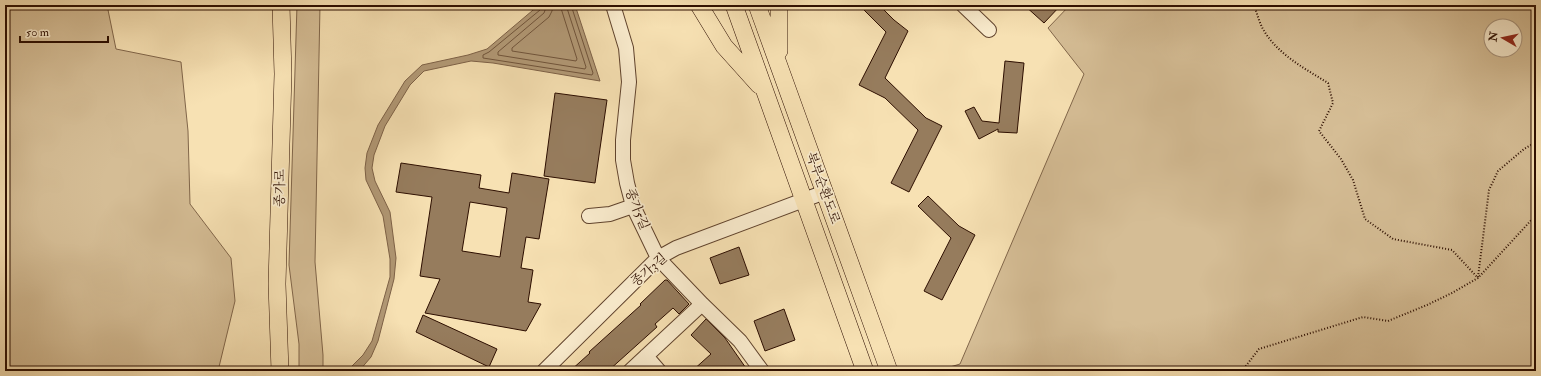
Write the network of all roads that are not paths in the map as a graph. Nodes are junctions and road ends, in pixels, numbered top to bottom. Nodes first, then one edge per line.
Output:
1 (281, 5) edge
2 (613, 5) edge
3 (699, 5) edge
4 (734, 5) edge
5 (757, 5) edge
6 (779, 5) edge
7 (963, 5) edge
8 (990, 30) dead end
9 (780, 69) junction
10 (765, 92) junction
11 (825, 192) junction
12 (803, 200) junction
13 (633, 206) junction
14 (589, 216) dead end
15 (658, 258) junction
16 (702, 304) junction
17 (646, 356) junction
18 (280, 371) edge
19 (544, 371) edge
20 (630, 371) edge
21 (659, 371) edge
22 (762, 371) edge
23 (865, 371) edge
24 (889, 371) edge

1 - 18 main road, 종가로
2 - 13 street, 종가5길
3 - 10 main road
4 - 10 main road, 북부순환도로
5 - 9 main road, 북부순환도로
6 - 9 main road
7 - 8 street
9 - 11 main road, 북부순환도로
10 - 12 main road, 북부순환도로
11 - 12 street, 종가3길
11 - 24 main road, 북부순환도로
12 - 15 street, 종가3길
12 - 23 main road, 북부순환도로
13 - 14 street
13 - 15 street, 종가5길
15 - 16 street, 종가5길
15 - 19 street, 종가3길
16 - 17 street
16 - 22 street, 종가5길
17 - 20 street
17 - 21 street

